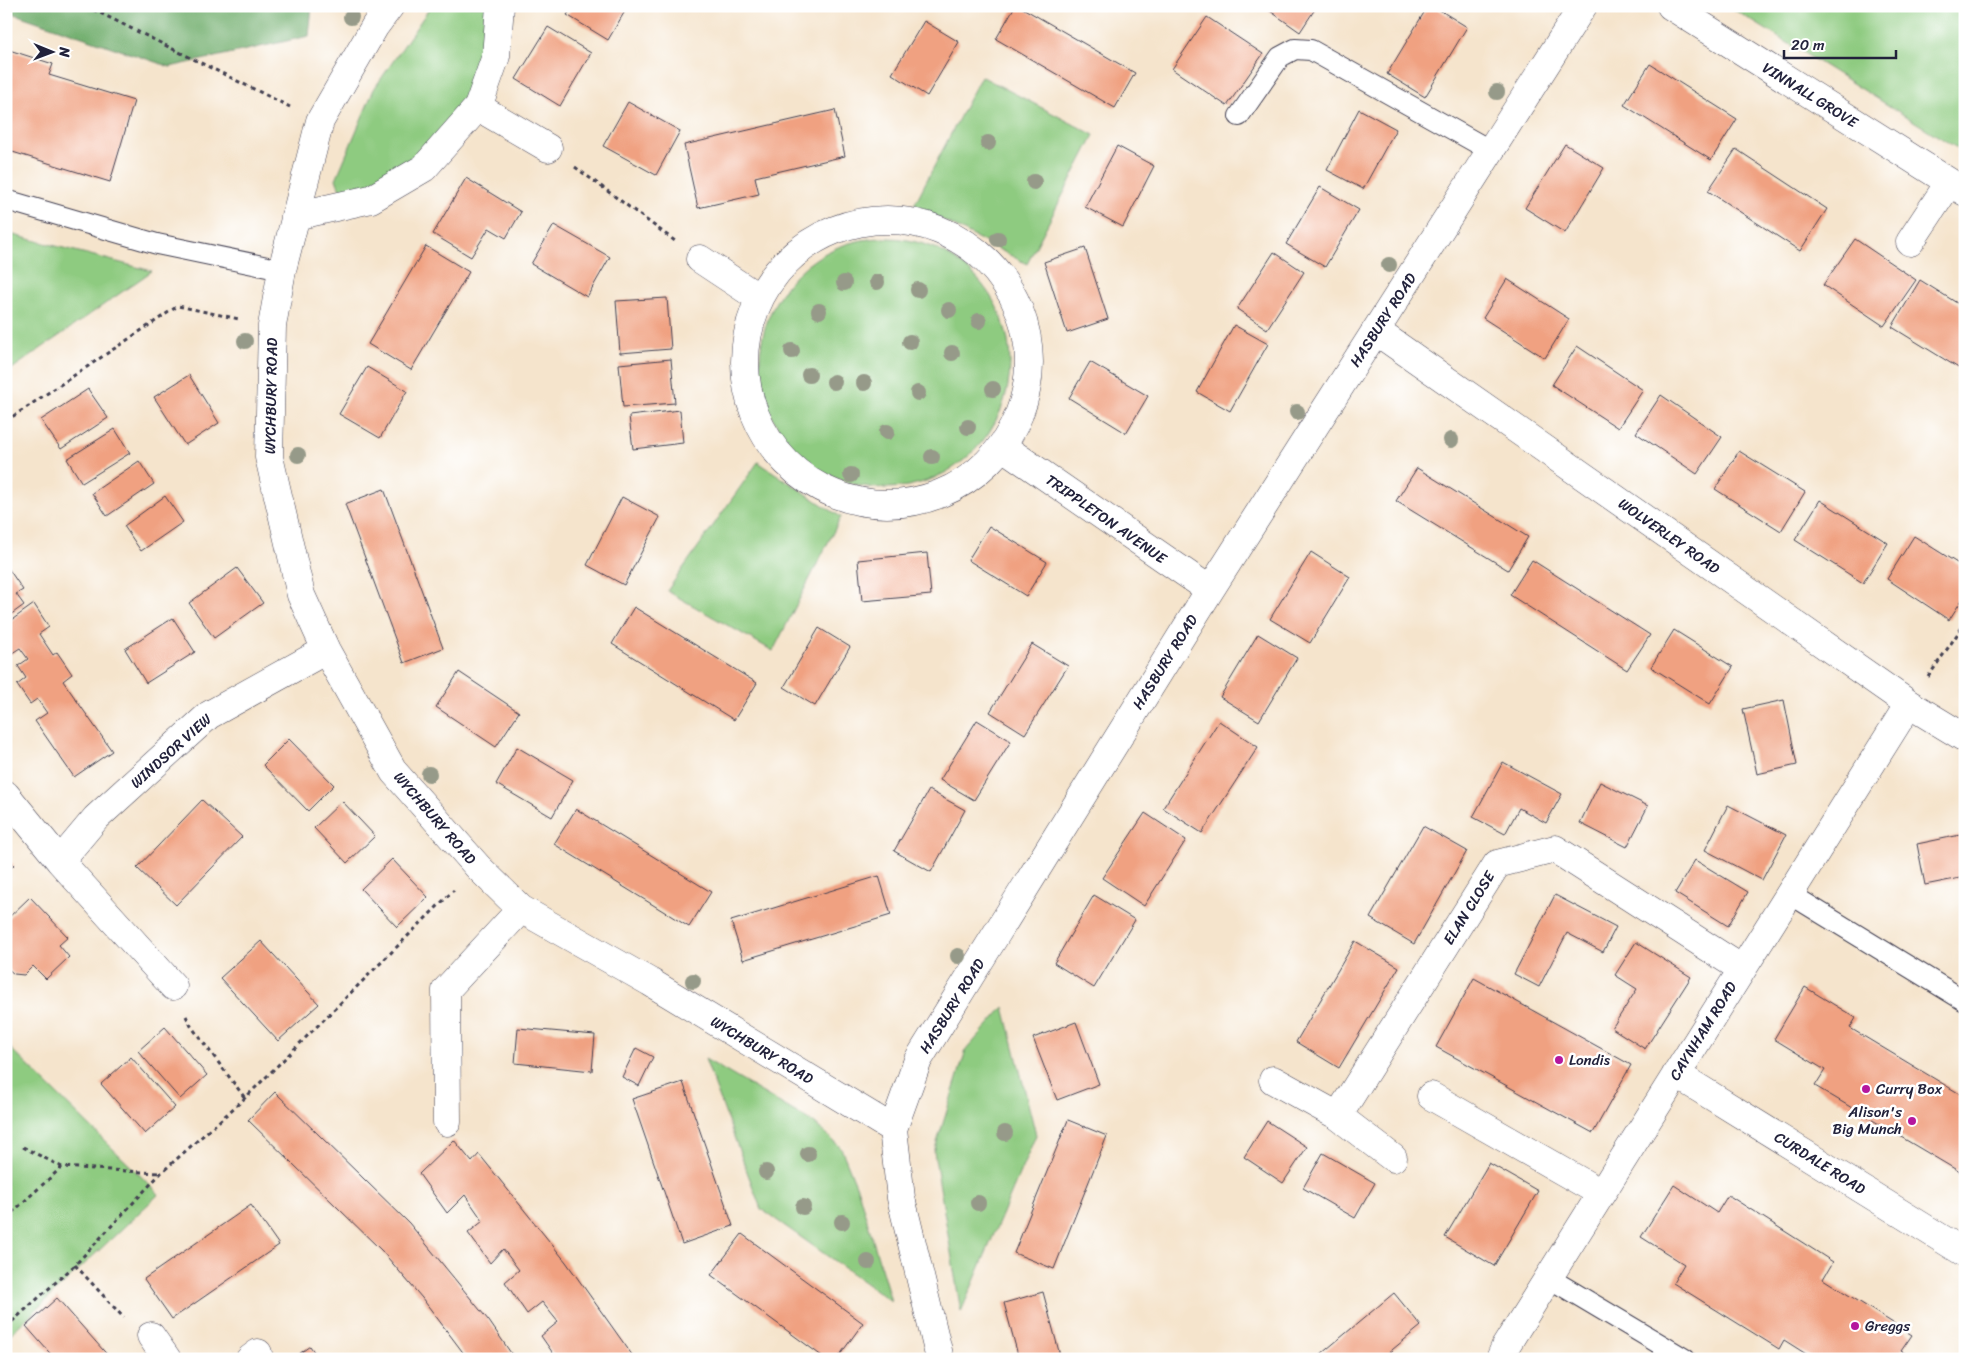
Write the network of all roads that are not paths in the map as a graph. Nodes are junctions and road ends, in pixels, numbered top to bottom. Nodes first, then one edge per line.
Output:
1 (390, 6) edge
2 (500, 6) edge
3 (1583, 6) edge
4 (1671, 6) edge
5 (478, 107) junction
6 (1239, 116) dead end
7 (548, 148) road end
8 (1490, 152) junction
9 (1957, 187) edge
10 (6, 200) edge
11 (295, 216) junction
12 (1910, 242) dead end
13 (700, 260) road end
14 (282, 270) junction
15 (759, 298) junction
16 (1376, 331) junction
17 (1003, 447) junction
18 (1210, 590) junction
19 (326, 650) junction
20 (1909, 704) junction
21 (1965, 738) edge
22 (6, 795) edge
23 (60, 861) junction
24 (1790, 894) junction
25 (521, 909) junction
26 (1742, 969) junction
27 (173, 986) dead end
28 (1965, 1001) edge
29 (1676, 1074) junction
30 (1272, 1080) dead end
31 (1431, 1096) dead end
32 (1338, 1116) junction
33 (447, 1122) dead end
34 (893, 1129) junction
35 (1393, 1158) dead end
36 (1601, 1193) junction
37 (1965, 1253) edge
38 (1548, 1278) junction
39 (151, 1336) road end
40 (167, 1359) edge
41 (940, 1359) edge
42 (1500, 1359) edge
43 (1685, 1359) edge

1 - 11 street, WYCHBURY ROAD
2 - 5 street
3 - 8 street, HASBURY ROAD
4 - 9 street, VINNALL GROVE
5 - 7 street
5 - 11 street
6 - 8 lane
8 - 16 street, HASBURY ROAD
9 - 12 street, VINNALL GROVE
10 - 14 lane
11 - 14 street, WYCHBURY ROAD
13 - 15 street
14 - 19 street, WYCHBURY ROAD
15 - 17 street
15 - 17 street
16 - 18 street, HASBURY ROAD
16 - 20 street, WOLVERLEY ROAD
17 - 18 street, TRIPPLETON AVENUE
18 - 34 street, HASBURY ROAD
19 - 23 street, WINDSOR VIEW
19 - 25 street, WYCHBURY ROAD
20 - 21 street, WOLVERLEY ROAD
20 - 24 street, CAYNHAM ROAD
22 - 23 street
23 - 27 street
24 - 26 street, CAYNHAM ROAD
24 - 28 lane
25 - 33 street
25 - 34 street, WYCHBURY ROAD
26 - 29 street, CAYNHAM ROAD
26 - 32 street, ELAN CLOSE
29 - 36 street, CAYNHAM ROAD
29 - 37 street, CURDALE ROAD
30 - 32 street
31 - 36 street
32 - 35 street
34 - 41 street, HASBURY ROAD
36 - 38 street, CAYNHAM ROAD
38 - 42 street, CAYNHAM ROAD
38 - 43 lane
39 - 40 street

